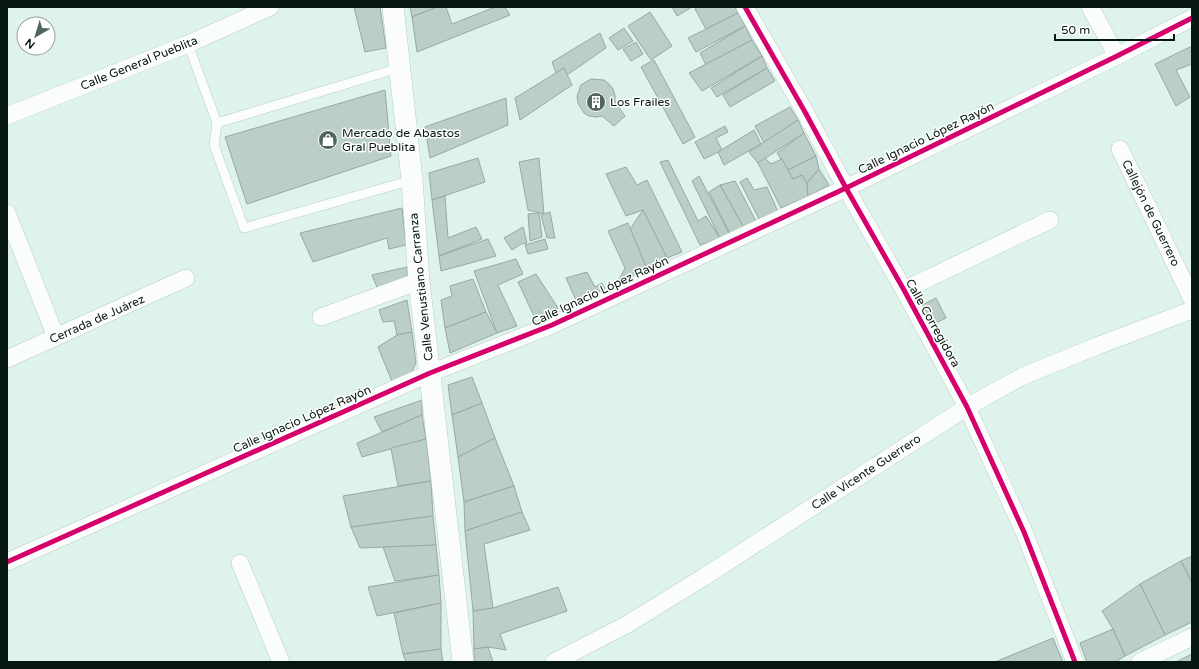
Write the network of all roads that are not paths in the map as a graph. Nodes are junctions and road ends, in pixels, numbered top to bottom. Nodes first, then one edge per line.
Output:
1 (270, 7) edge
2 (393, 7) edge
3 (745, 7) edge
4 (1090, 7) edge
5 (1192, 18) edge
6 (188, 44) junction
7 (1117, 56) junction
8 (399, 68) junction
9 (7, 116) edge
10 (216, 123) junction
11 (1120, 149) dead end
12 (412, 180) junction
13 (846, 188) junction
14 (7, 212) edge
15 (1050, 220) dead end
16 (186, 278) dead end
17 (419, 281) junction
18 (904, 290) junction
19 (1192, 299) edge
20 (1192, 310) edge
21 (321, 318) dead end
22 (56, 337) junction
23 (7, 359) edge
24 (430, 373) junction
25 (967, 406) junction
26 (7, 562) edge
27 (240, 563) dead end
28 (1192, 636) edge
29 (281, 662) edge
30 (463, 662) edge
31 (554, 662) edge
32 (1075, 662) edge
33 (1140, 662) edge

1 - 6 street, Calle General Pueblita
2 - 8 street, Calle Venustiano Carranza
3 - 13 street, Calle Corregidora
4 - 7 street
5 - 7 street, Calle Ignacio López Rayón
6 - 9 street, Calle General Pueblita
6 - 10 lane
7 - 13 street, Calle Ignacio López Rayón
8 - 10 lane
8 - 12 street, Calle Venustiano Carranza
10 - 12 lane
11 - 19 street, Callejón de Guerrero
12 - 17 street, Calle Venustiano Carranza
13 - 18 street, Calle Corregidora
13 - 24 street, Calle Ignacio López Rayón
14 - 22 street
15 - 18 street
16 - 22 street, Cerrada de Juárez
17 - 21 street
17 - 24 street, Calle Venustiano Carranza
18 - 25 street, Calle Corregidora
20 - 25 street, Calle Vicente Guerrero
22 - 23 street, Cerrada de Juárez
24 - 26 street, Calle Ignacio López Rayón
24 - 30 street, Calle Venustiano Carranza
25 - 31 street, Calle Vicente Guerrero
25 - 32 street, Calle Corregidora
27 - 29 street
28 - 33 street

